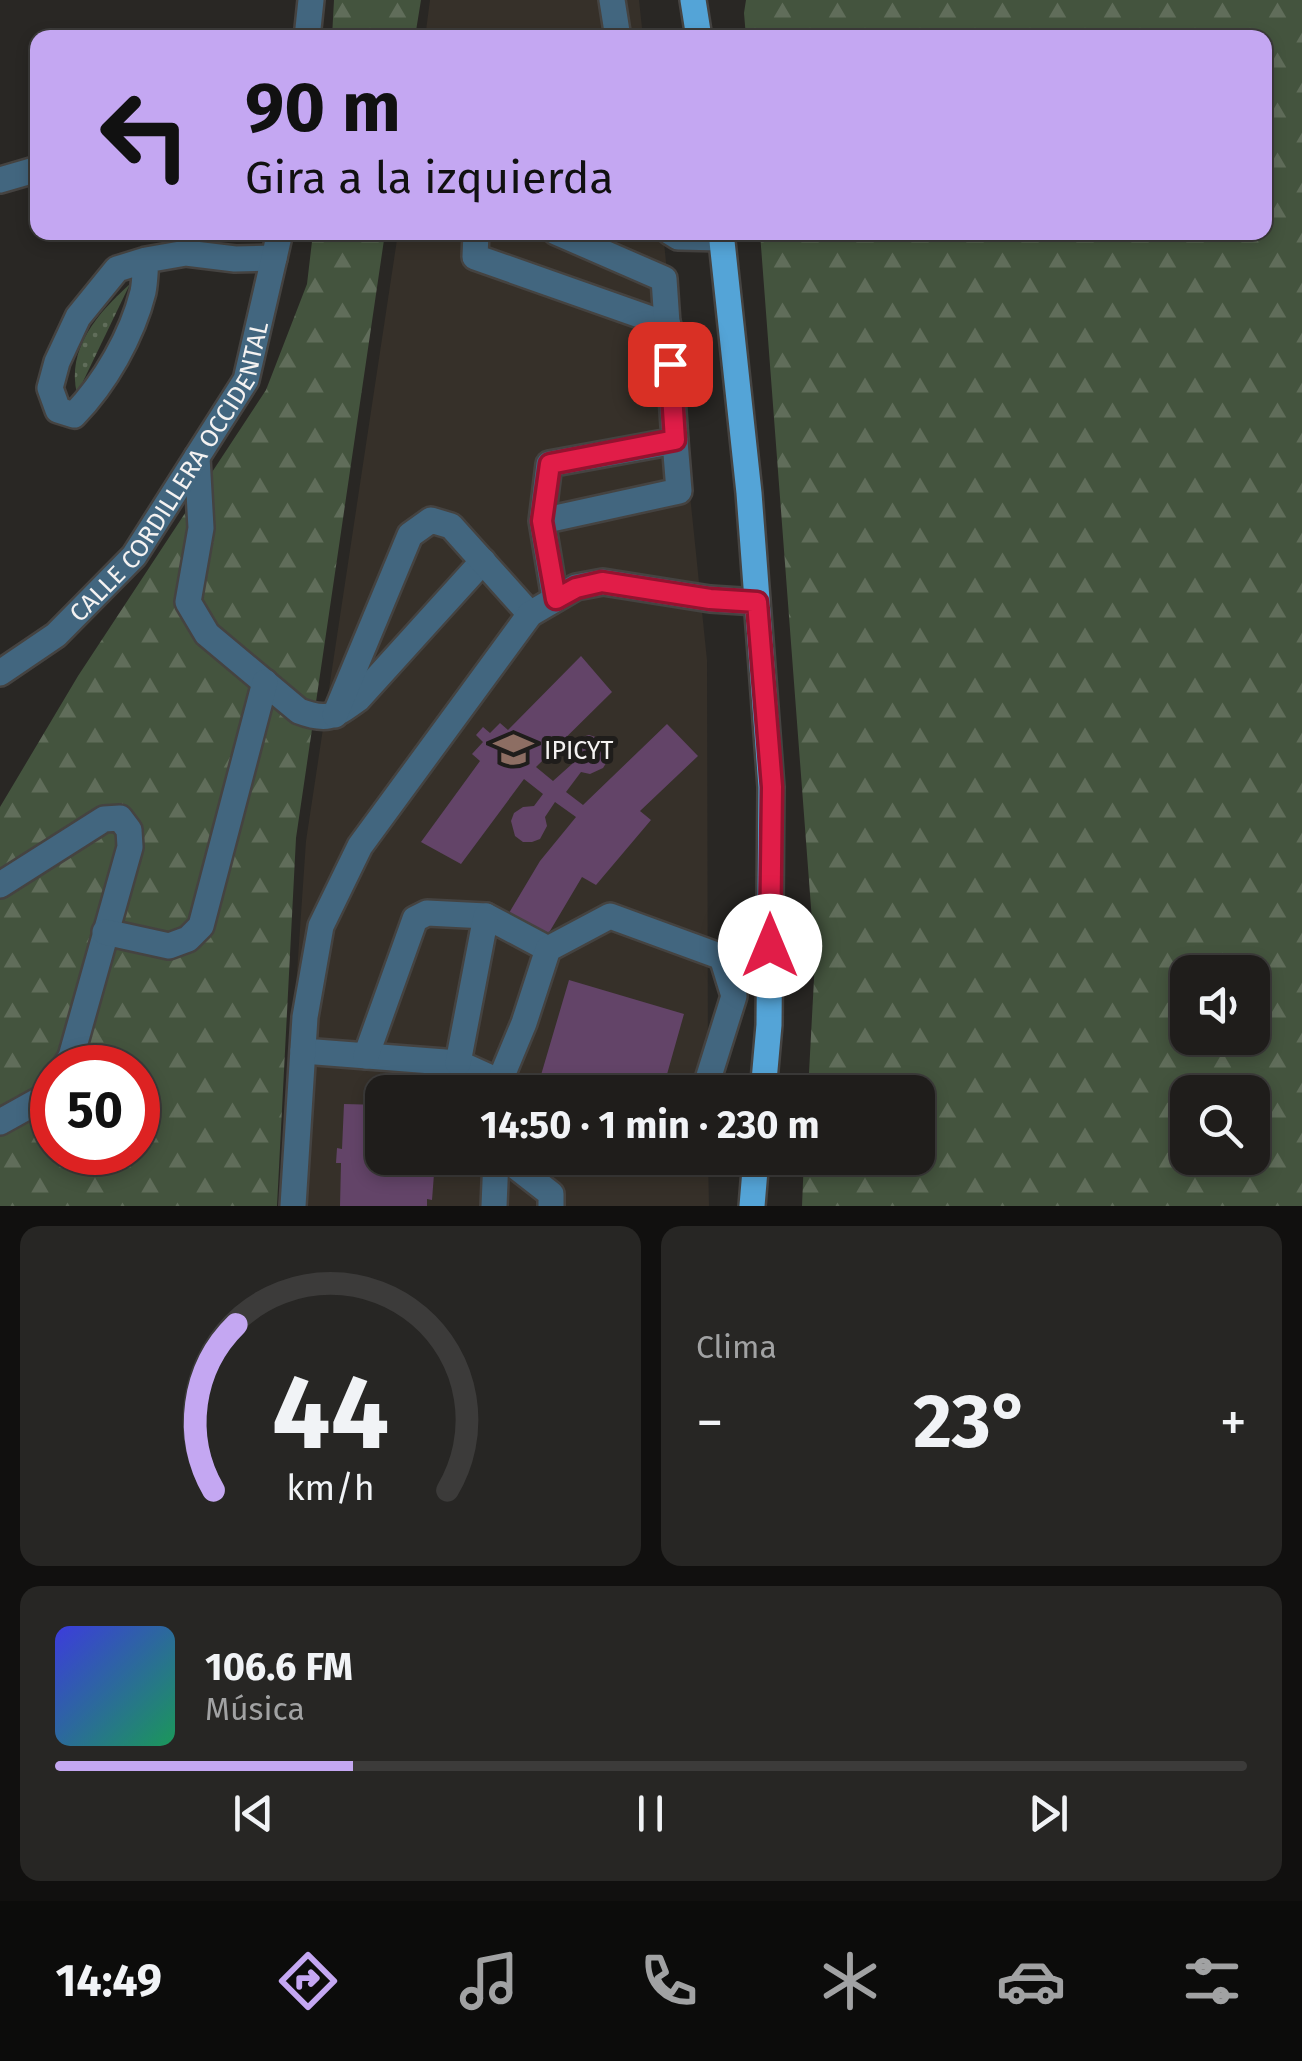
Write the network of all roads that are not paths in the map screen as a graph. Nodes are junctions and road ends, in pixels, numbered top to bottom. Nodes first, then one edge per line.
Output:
1 (310, 0) edge
2 (612, 0) edge
3 (693, 0) edge
4 (308, 30) edge
5 (617, 30) edge
6 (698, 30) edge
7 (30, 171) edge
8 (0, 180) edge
9 (476, 240) edge
10 (574, 240) edge
11 (723, 240) edge
12 (277, 245) edge
13 (146, 260) junction
14 (668, 325) junction
15 (675, 440) junction
16 (197, 457) junction
17 (542, 521) junction
18 (483, 561) junction
19 (556, 599) junction
20 (757, 602) junction
21 (530, 614) junction
22 (2, 679) edge
23 (264, 682) junction
24 (335, 716) junction
25 (0, 885) edge
26 (486, 916) junction
27 (105, 932) junction
28 (548, 949) junction
29 (74, 1045) edge
30 (303, 1051) junction
31 (366, 1056) junction
32 (458, 1063) junction
33 (480, 1075) edge
34 (510, 1075) edge
35 (709, 1075) edge
36 (765, 1075) edge
37 (30, 1106) edge
38 (0, 1122) edge
39 (495, 1175) edge
40 (527, 1175) edge
41 (755, 1175) edge
42 (293, 1206) edge
43 (494, 1206) edge
44 (551, 1206) edge
45 (752, 1206) edge

1 - 4 street
2 - 5 street
3 - 6 main road
7 - 8 street
9 - 14 street
10 - 14 street
11 - 20 main road
12 - 13 street
12 - 16 street, CALLE CORDILLERA OCCIDENTAL
13 - 13 street
14 - 15 street
15 - 17 street
15 - 17 street
16 - 22 street, CALLE CORDILLERA OCCIDENTAL
16 - 23 street
17 - 19 street
18 - 21 street
18 - 24 street
18 - 24 street
19 - 20 street
19 - 21 street
20 - 36 main road
21 - 30 street
23 - 24 street
23 - 27 street
25 - 27 street
26 - 28 street
26 - 31 street
26 - 32 street
27 - 29 street
28 - 34 street
28 - 35 street
30 - 31 street
30 - 42 street
31 - 32 street
32 - 33 street
37 - 38 street
39 - 43 street
40 - 44 street
41 - 45 main road

